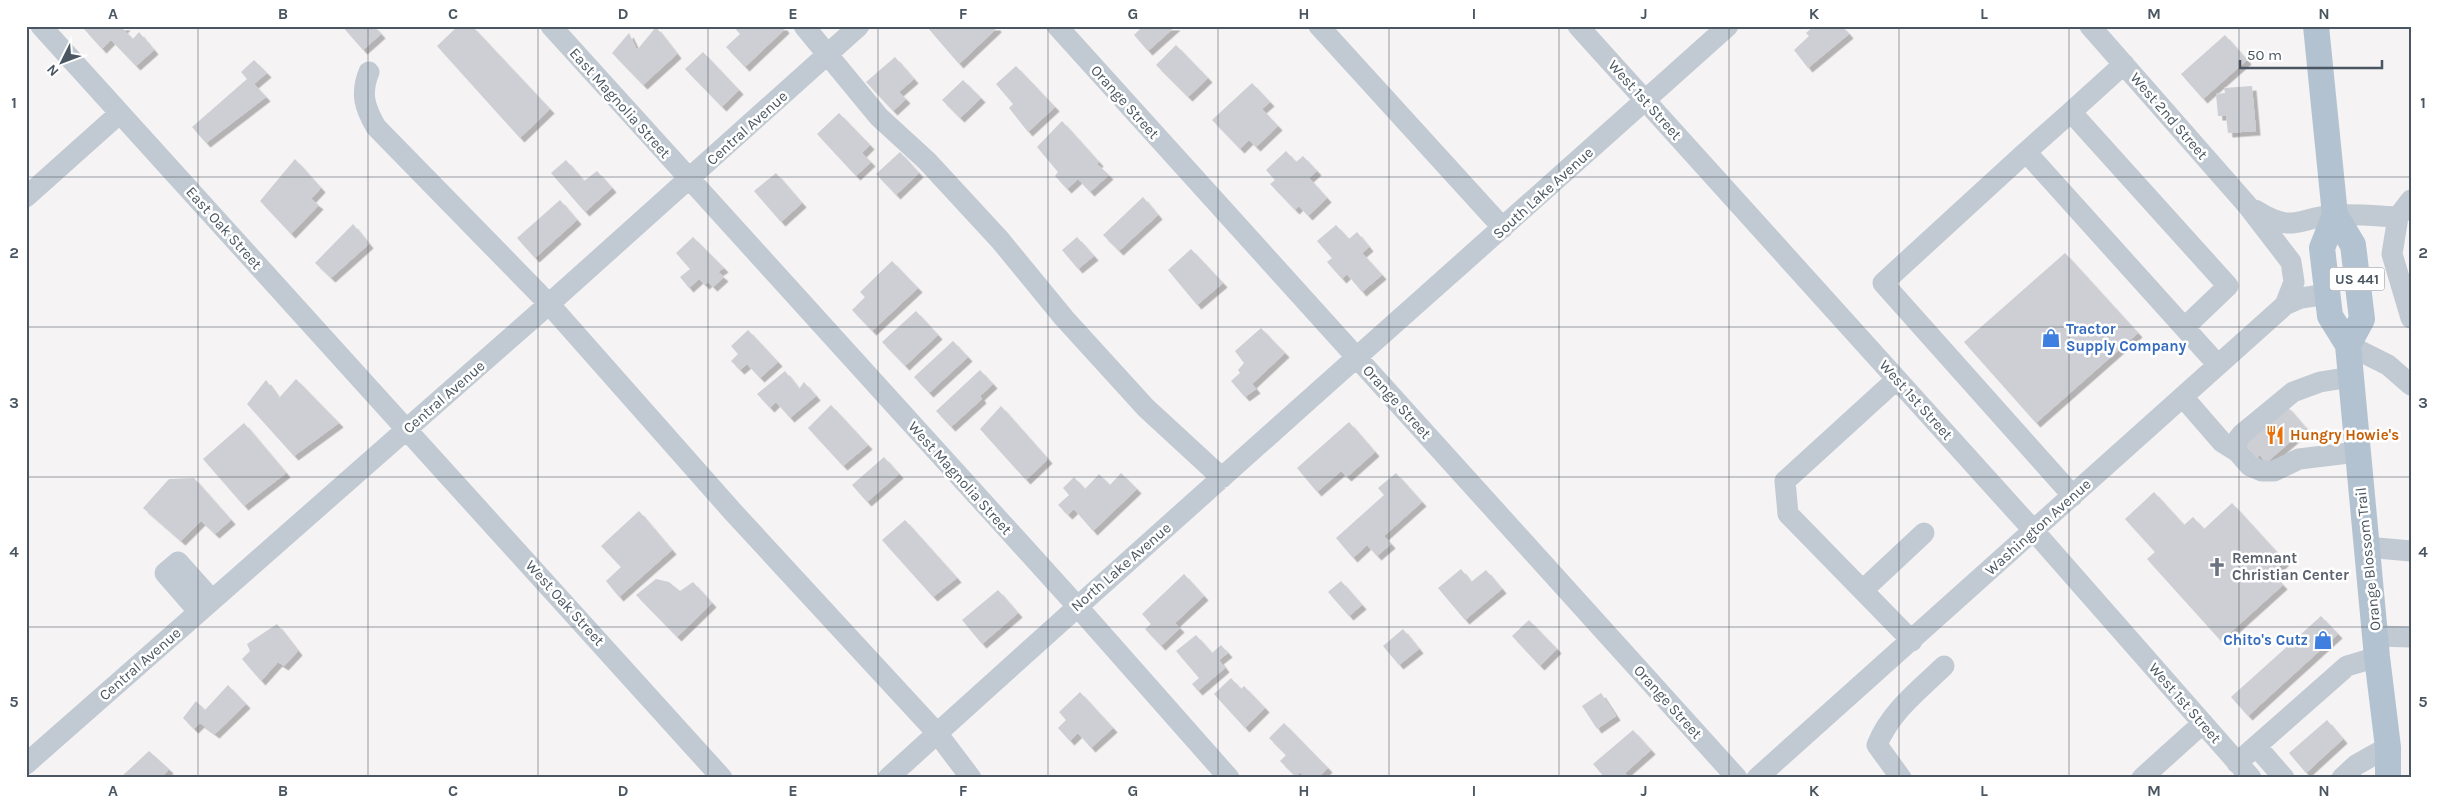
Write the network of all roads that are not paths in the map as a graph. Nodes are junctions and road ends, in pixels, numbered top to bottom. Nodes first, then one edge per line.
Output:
1 (41, 26) edge
2 (551, 26) edge
3 (804, 26) edge
4 (859, 26) edge
5 (1057, 26) edge
6 (1319, 26) edge
7 (1578, 26) edge
8 (1728, 26) edge
9 (2090, 26) edge
10 (2316, 26) edge
11 (827, 55) junction
12 (2124, 64) junction
13 (369, 72) dead end
14 (1645, 100) junction
15 (2071, 112) junction
16 (120, 113) junction
17 (2026, 152) junction
18 (689, 179) junction
19 (26, 197) edge
20 (2248, 206) junction
21 (2405, 208) edge
22 (2335, 215) junction
23 (1503, 228) junction
24 (2328, 294) junction
25 (549, 304) junction
26 (2285, 305) junction
27 (2411, 318) edge
28 (2184, 327) junction
29 (2348, 345) junction
30 (1357, 359) junction
31 (2218, 365) junction
32 (2351, 377) junction
33 (1897, 379) junction
34 (2410, 383) edge
35 (2183, 397) junction
36 (407, 429) junction
37 (2238, 452) junction
38 (2357, 452) junction
39 (1222, 478) junction
40 (2073, 496) junction
41 (2034, 531) junction
42 (1924, 533) dead end
43 (2366, 546) junction
44 (2411, 551) edge
45 (1863, 590) junction
46 (1076, 606) junction
47 (2411, 637) edge
48 (1912, 640) junction
49 (2376, 646) junction
50 (1944, 666) dead end
51 (2203, 724) junction
52 (937, 733) junction
53 (2256, 746) junction
54 (26, 764) edge
55 (2390, 769) edge
56 (2245, 773) edge
57 (722, 778) edge
58 (888, 778) edge
59 (971, 778) edge
60 (1229, 778) edge
61 (1736, 778) edge
62 (1757, 778) edge
63 (1901, 778) edge
64 (2142, 778) edge
65 (2284, 778) edge
66 (2342, 778) edge

1 - 16 street, East Oak Street
2 - 18 street, East Magnolia Street
3 - 11 street
4 - 11 street, Central Avenue
5 - 30 street, Orange Street
6 - 23 street
7 - 14 street, West 1st Street
8 - 14 street, South Lake Avenue
9 - 12 street, West 2nd Street
10 - 22 main road, Orange Blossom Trail / US 441
11 - 18 street, Central Avenue
11 - 39 street
12 - 15 street
12 - 20 street, West 2nd Street
13 - 25 street
14 - 23 street, South Lake Avenue
14 - 33 street, West 1st Street
15 - 17 street
15 - 28 street
16 - 19 street
16 - 36 street, East Oak Street
17 - 28 street
17 - 40 street
18 - 25 street, Central Avenue
18 - 46 street, West Magnolia Street
20 - 22 street, West 2nd Street
20 - 26 street, West 2nd Street
21 - 22 street, West 2nd Street
21 - 27 street
22 - 24 main road, Orange Blossom Trail / US 441
22 - 29 main road, Orange Blossom Trail / US 441
23 - 30 street, South Lake Avenue
24 - 26 street, Washington Avenue
24 - 29 main road, Orange Blossom Trail / US 441
25 - 36 street, Central Avenue
25 - 52 street
26 - 31 street, Washington Avenue
28 - 31 street
29 - 32 main road, Orange Blossom Trail / US 441
29 - 34 street
30 - 39 street, North Lake Avenue
30 - 61 street, Orange Street
31 - 35 street, Washington Avenue
32 - 37 street
32 - 38 main road, Orange Blossom Trail / US 441
33 - 41 street, West 1st Street
33 - 45 street
35 - 37 street
35 - 40 street, Washington Avenue
36 - 54 street, Central Avenue
36 - 57 street, West Oak Street
37 - 38 street
38 - 43 main road, Orange Blossom Trail / US 441
39 - 46 street, North Lake Avenue
40 - 41 street, Washington Avenue
41 - 48 street, Washington Avenue
41 - 51 street, West 1st Street
42 - 45 street
43 - 44 street
43 - 49 main road, Orange Blossom Trail / US 441
45 - 48 street
46 - 52 street, North Lake Avenue
46 - 60 street, West Magnolia Street
47 - 49 street
48 - 62 street, Washington Avenue
49 - 53 street
49 - 55 main road, Orange Blossom Trail / US 441
50 - 63 street
51 - 56 street, West 1st Street
51 - 64 street
52 - 58 street, North Lake Avenue
52 - 59 street
53 - 56 street
53 - 65 street
55 - 66 street

